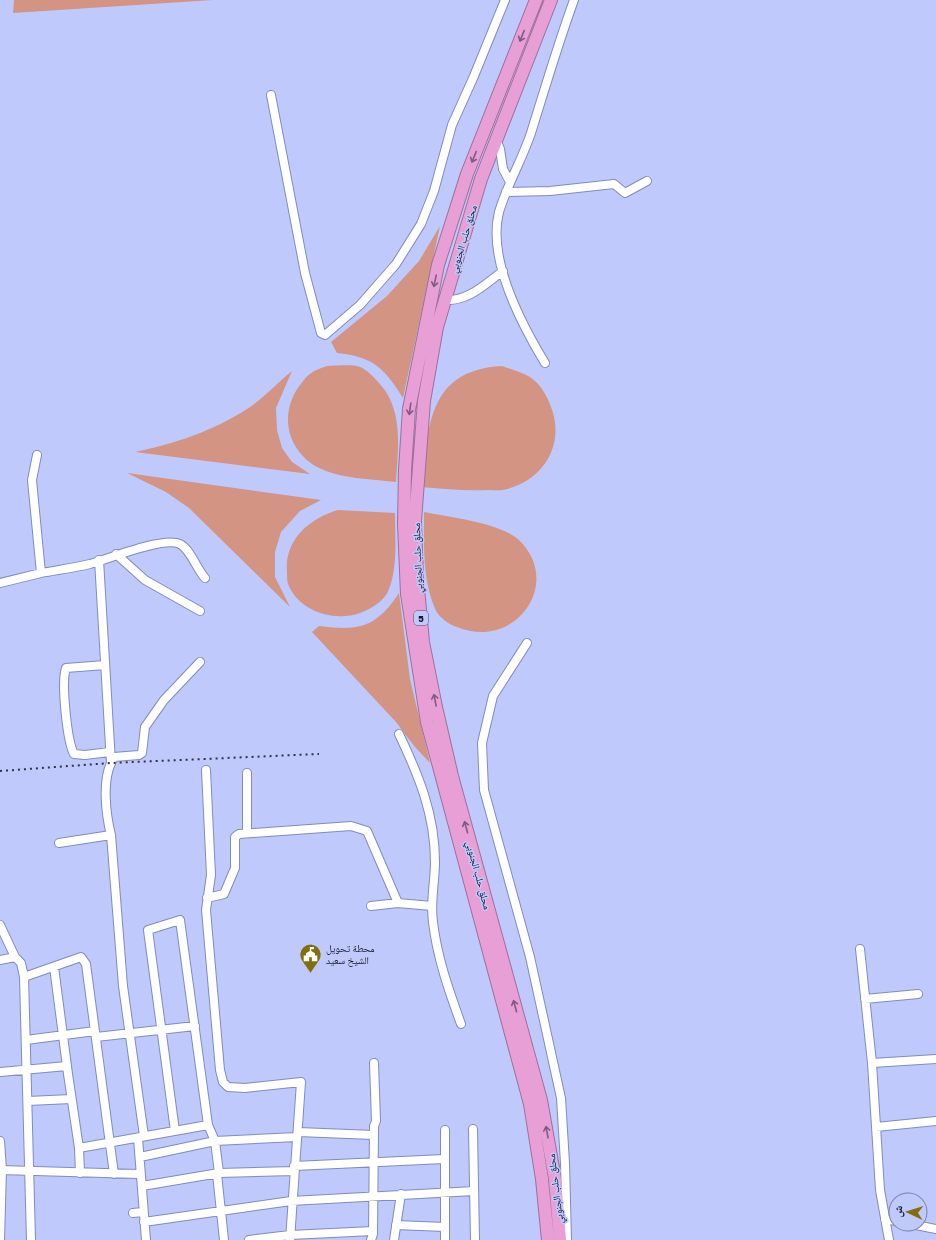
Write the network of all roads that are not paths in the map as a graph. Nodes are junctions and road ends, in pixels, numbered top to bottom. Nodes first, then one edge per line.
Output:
1 (504, 0) edge
2 (536, 0) edge
3 (551, 0) edge
4 (574, 0) edge
5 (271, 94) dead end
6 (495, 139) junction
7 (647, 181) dead end
8 (510, 182) junction
9 (506, 192) junction
10 (503, 271) junction
11 (444, 300) junction
12 (546, 363) dead end
13 (37, 455) dead end
14 (116, 554) junction
15 (99, 560) junction
16 (41, 573) junction
17 (205, 578) dead end
18 (0, 583) edge
19 (200, 611) dead end
20 (526, 643) dead end
21 (200, 662) dead end
22 (105, 665) junction
23 (399, 734) dead end
24 (110, 752) junction
25 (111, 763) junction
26 (206, 770) dead end
27 (247, 773) dead end
28 (247, 833) junction
29 (110, 835) junction
30 (60, 842) dead end
31 (207, 898) junction
32 (398, 904) junction
33 (371, 906) dead end
34 (432, 906) junction
35 (0, 925) edge
36 (860, 949) dead end
37 (15, 957) junction
38 (0, 960) edge
39 (54, 967) junction
40 (24, 977) junction
41 (918, 994) dead end
42 (865, 999) junction
43 (461, 1024) dead end
44 (195, 1026) junction
45 (162, 1030) junction
46 (128, 1033) junction
47 (95, 1034) junction
48 (62, 1035) junction
49 (26, 1040) junction
50 (936, 1059) edge
51 (374, 1063) dead end
52 (872, 1063) junction
53 (67, 1066) junction
54 (27, 1069) junction
55 (0, 1072) edge
56 (71, 1099) junction
57 (28, 1101) junction
58 (936, 1121) edge
59 (208, 1125) junction
60 (876, 1127) junction
61 (473, 1129) dead end
62 (445, 1130) dead end
63 (176, 1131) junction
64 (298, 1134) junction
65 (374, 1136) junction
66 (141, 1138) junction
67 (0, 1141) edge
68 (215, 1141) junction
69 (110, 1143) junction
70 (79, 1148) junction
71 (140, 1156) junction
72 (444, 1159) junction
73 (373, 1162) junction
74 (294, 1168) junction
75 (1, 1170) edge
76 (30, 1171) junction
77 (80, 1173) junction
78 (114, 1174) junction
79 (140, 1174) junction
80 (218, 1174) junction
81 (142, 1186) junction
82 (445, 1191) junction
83 (474, 1191) junction
84 (401, 1194) junction
85 (372, 1196) junction
86 (291, 1202) junction
87 (221, 1210) junction
88 (143, 1212) junction
89 (133, 1213) dead end
90 (885, 1219) junction
91 (888, 1220) edge
92 (144, 1222) junction
93 (396, 1225) junction
94 (445, 1227) junction
95 (373, 1231) junction
96 (290, 1238) edge
97 (0, 1240) edge
98 (31, 1240) edge
99 (146, 1240) edge
100 (224, 1240) edge
101 (250, 1240) edge
102 (371, 1240) edge
103 (394, 1240) edge
104 (445, 1240) edge
105 (475, 1240) edge
106 (548, 1240) edge
107 (560, 1240) edge
108 (567, 1240) edge
109 (889, 1240) edge

1 - 5 street
2 -> 106 highway, محلق حلب الجنوبي / 5
3 - 6 highway, محلق حلب الجنوبي / 5
4 - 8 street
6 - 8 street
6 - 11 highway, محلق حلب الجنوبي / 5
7 - 9 street
8 - 9 street
9 - 10 street
10 - 11 street
10 - 12 street
107 -> 11 highway, محلق حلب الجنوبي / 5
13 - 16 street
14 - 15 street
14 - 17 street
14 - 19 street
15 - 16 street
15 - 22 street
16 - 18 street
20 - 108 street
21 - 25 street
22 - 24 street
22 - 24 street
23 - 34 street
24 - 25 street
25 - 29 street
26 - 31 street
27 - 28 street
28 - 31 street
28 - 32 street
29 - 30 street
29 - 46 street
31 - 64 street
32 - 33 street
32 - 34 street
34 - 43 street
35 - 37 street
36 - 42 street
37 - 38 street
37 - 40 street
39 - 40 street
39 - 47 street
39 - 48 street
40 - 49 street
41 - 42 street
42 - 52 street
44 - 45 street
44 - 45 street
44 - 59 street
45 - 46 street
45 - 63 street
46 - 47 street
46 - 66 street
47 - 48 street
47 - 69 street
48 - 49 street
48 - 53 street
49 - 54 street
50 - 52 street
51 - 65 street
52 - 60 street
53 - 54 street
53 - 56 street
54 - 55 street
54 - 57 street
56 - 57 street
56 - 70 street
57 - 76 street
58 - 60 street
59 - 63 street
59 - 68 street
60 - 90 street
61 - 83 street
62 - 72 street
63 - 66 street
64 - 65 street
64 - 68 street
64 - 74 street
65 - 73 street
66 - 69 street
66 - 71 street
67 - 75 street
68 - 71 street
68 - 80 street
69 - 70 street
69 - 78 street
70 - 77 street
71 - 79 street
72 - 73 street
72 - 82 street
73 - 74 street
73 - 85 street
74 - 80 street
74 - 86 street
75 - 76 street
75 - 97 street
76 - 77 street
76 - 98 street
77 - 78 street
78 - 79 street
79 - 81 street
80 - 81 street
80 - 87 street
81 - 88 street
82 - 83 street
82 - 84 street
82 - 94 street
83 - 105 street
84 - 85 street
84 - 93 street
85 - 86 street
85 - 95 street
86 - 87 street
86 - 96 street
87 - 92 street
87 - 100 street
88 - 89 street
88 - 92 street
90 - 91 street
90 - 109 street
92 - 99 street
93 - 94 street
93 - 103 street
94 - 104 street
95 - 96 street
95 - 102 street
96 - 101 street

